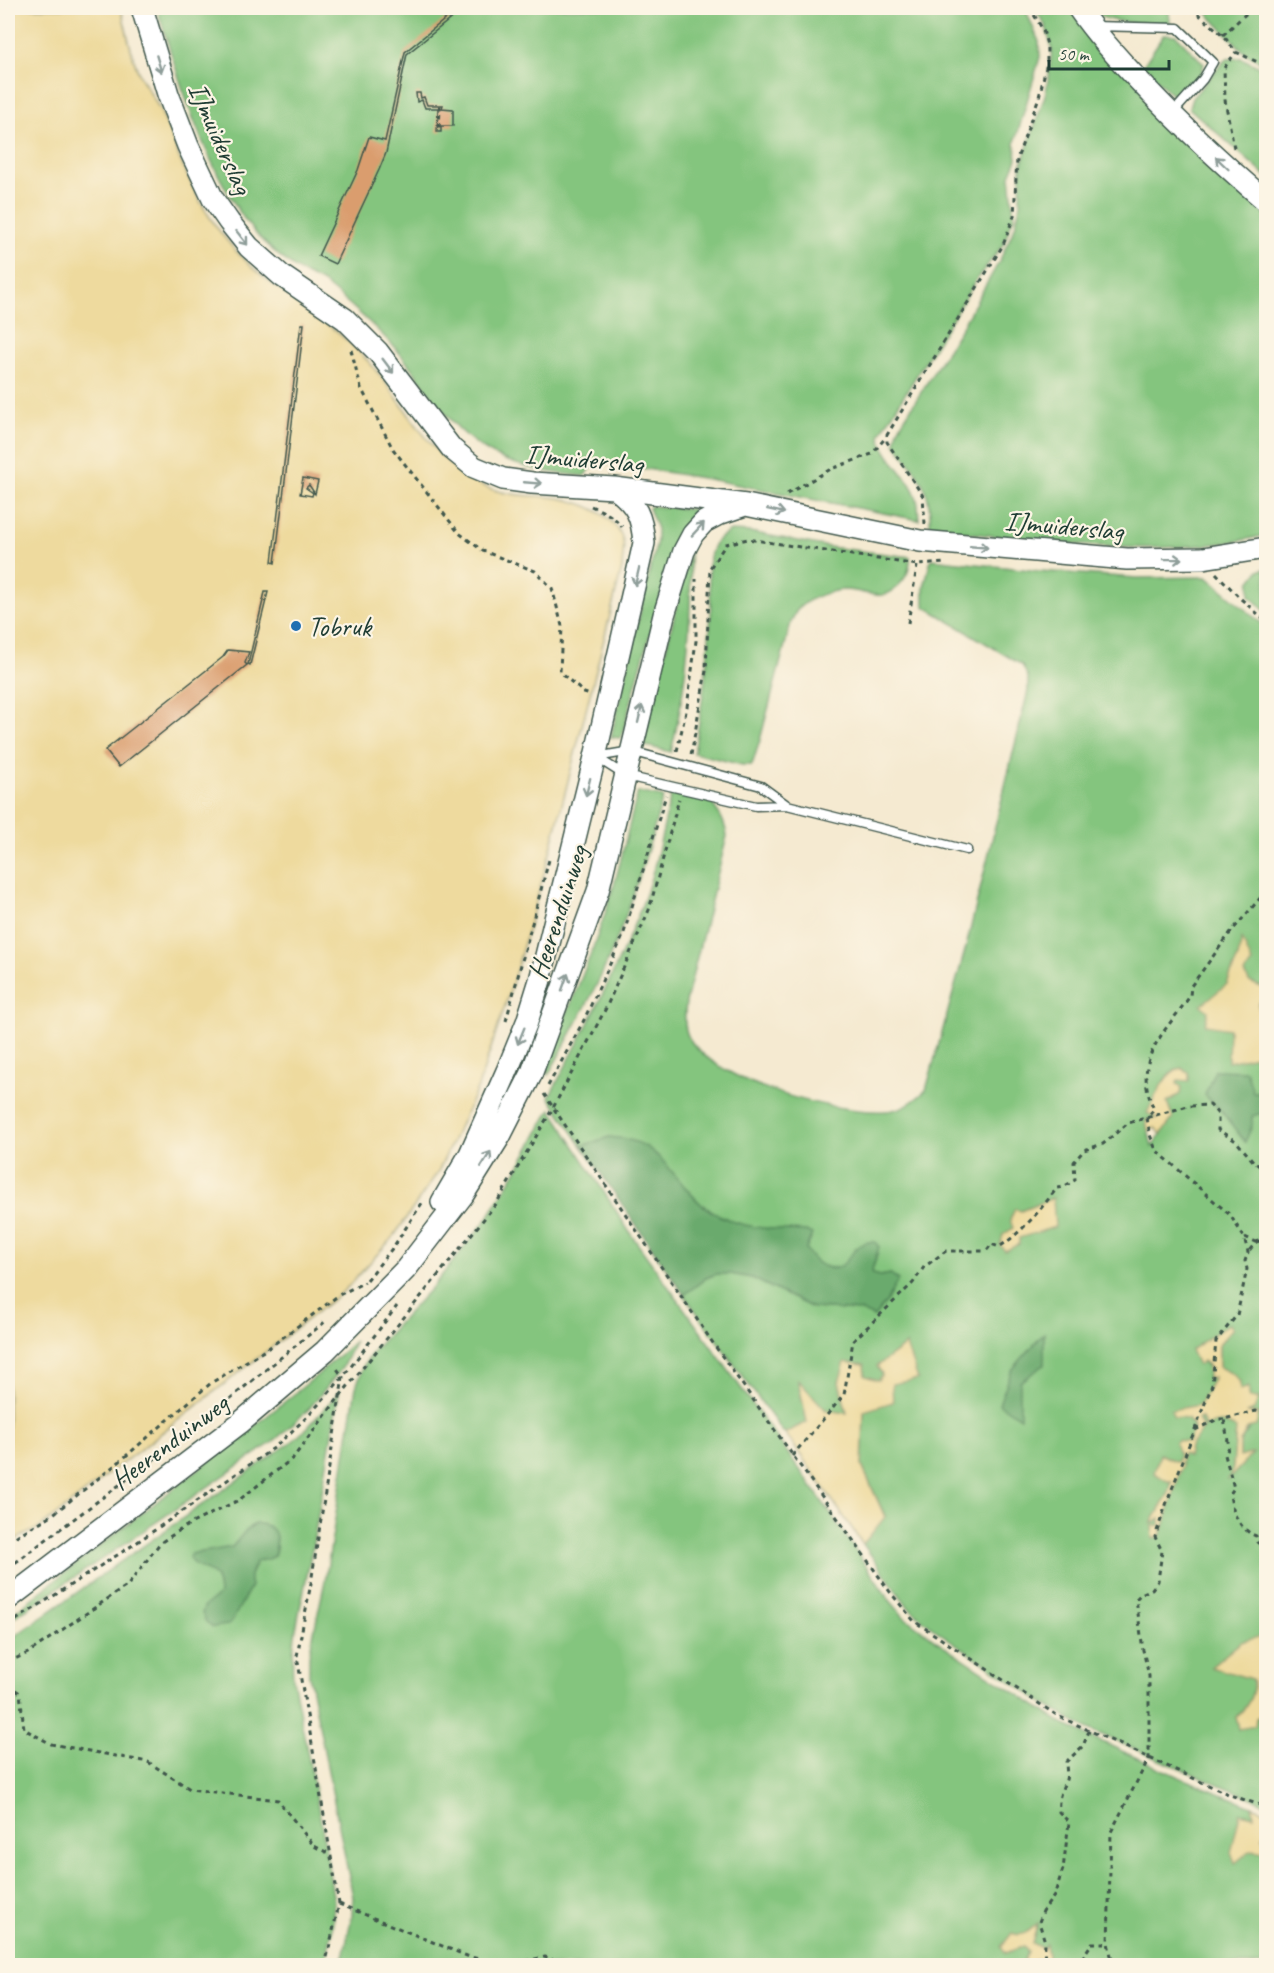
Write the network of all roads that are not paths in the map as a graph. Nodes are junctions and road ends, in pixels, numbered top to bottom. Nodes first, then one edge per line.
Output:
1 (142, 8) edge
2 (1078, 8) edge
3 (1090, 26) junction
4 (1172, 115) junction
5 (1266, 201) edge
6 (614, 488) junction
7 (746, 505) junction
8 (1266, 548) edge
9 (632, 751) junction
10 (595, 757) junction
11 (626, 776) junction
12 (787, 805) junction
13 (967, 850) dead end
14 (357, 1319) junction
15 (8, 1599) edge

1 -> 6 street, IJmuiderslag
2 - 3 street
3 - 4 street
3 - 4 lane
5 -> 4 street
6 - 7 street, IJmuiderslag
6 -> 10 street, Heerenduinweg
7 -> 8 street, IJmuiderslag
9 -> 7 street, Heerenduinweg
9 - 10 lane
9 - 11 street, Heerenduinweg
9 - 12 lane
10 - 11 lane
10 -> 14 street, Heerenduinweg
11 - 12 lane
14 -> 11 street, Heerenduinweg
12 - 13 lane
14 - 15 street, Heerenduinweg

